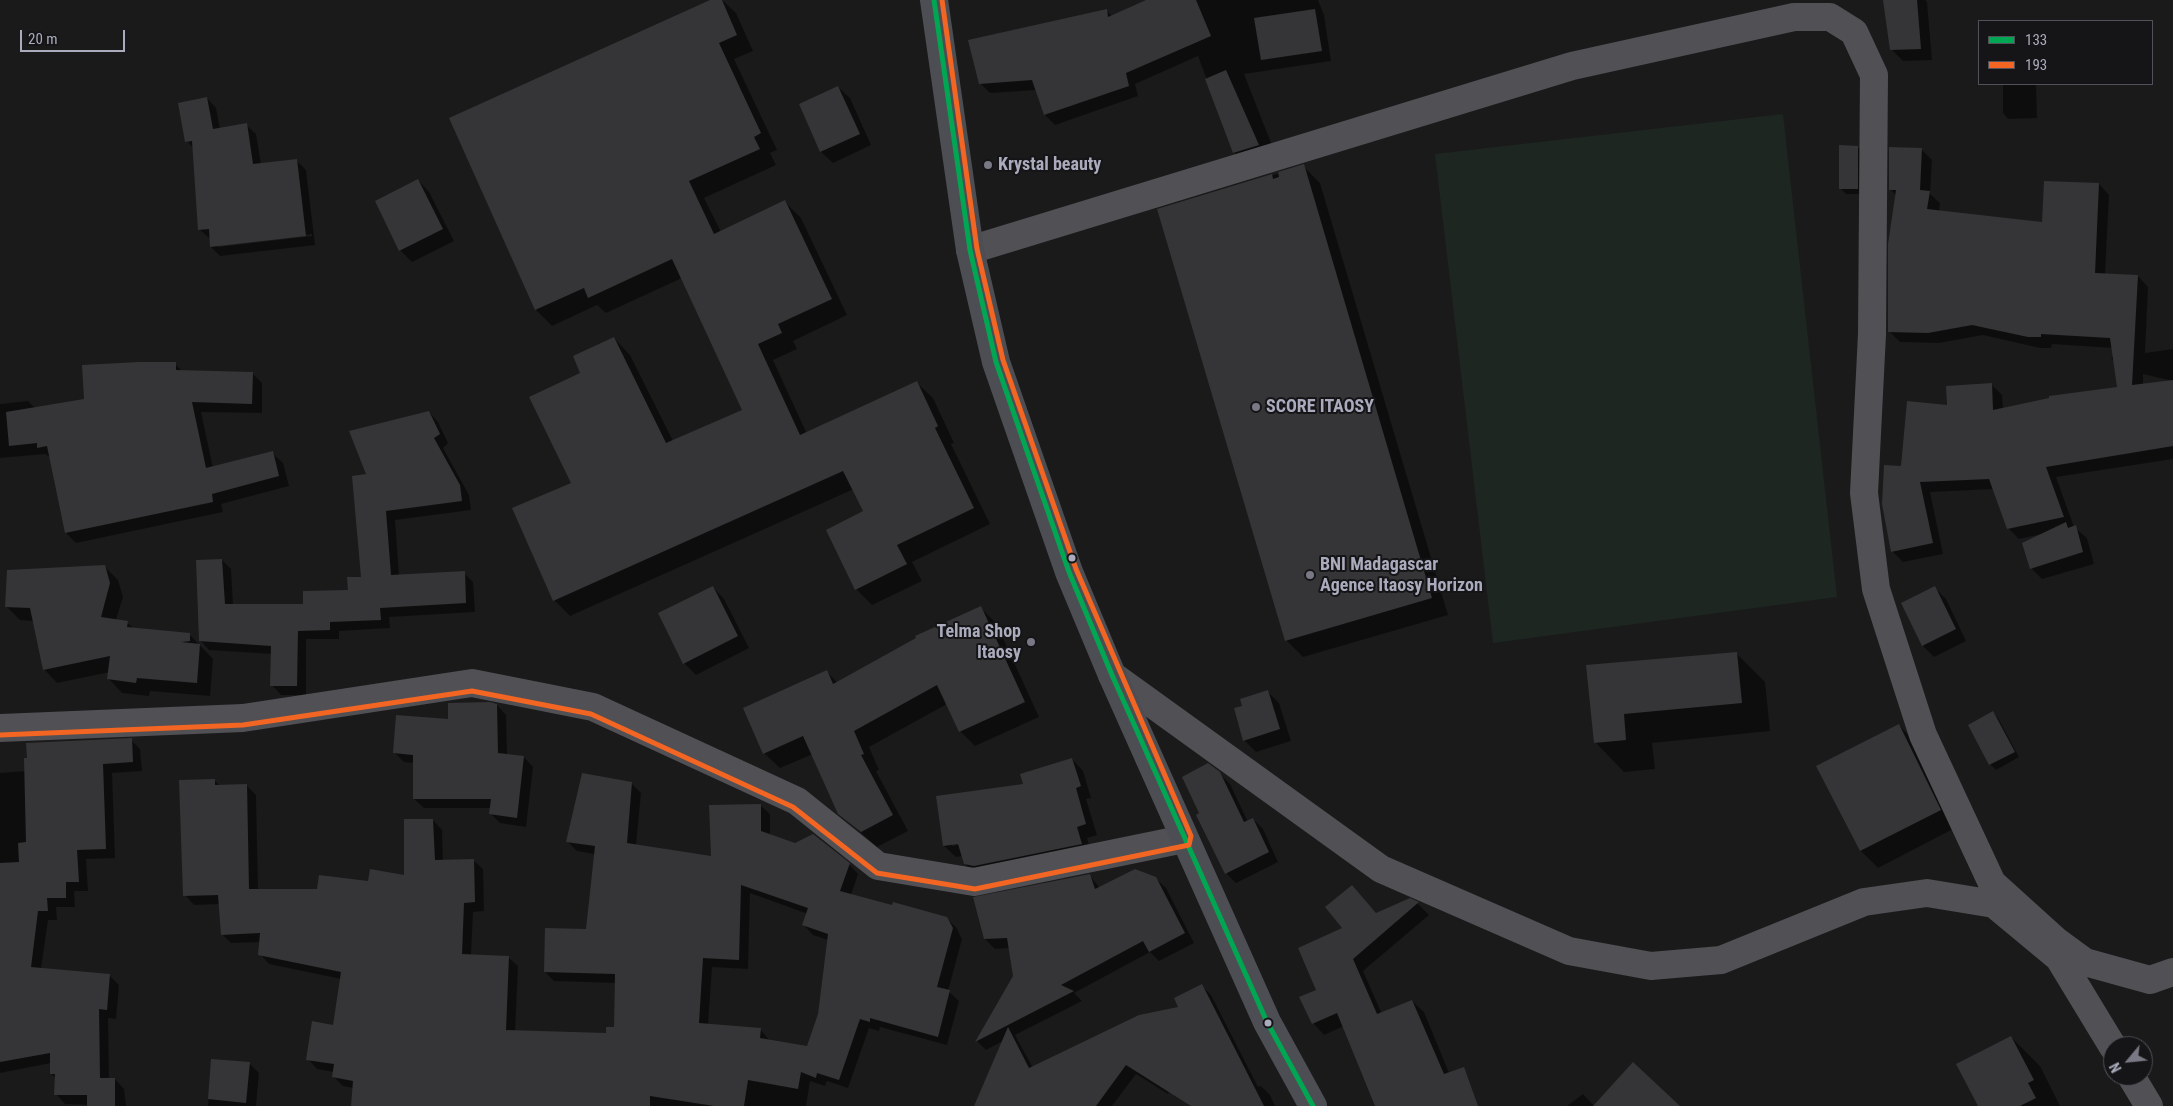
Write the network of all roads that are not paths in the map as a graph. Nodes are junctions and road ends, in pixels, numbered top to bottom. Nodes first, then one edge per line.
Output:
1 (934, 0) edge
2 (970, 250) junction
3 (1112, 675) junction
4 (0, 728) edge
5 (1184, 839) junction
6 (2173, 972) edge
7 (2106, 1036) edge
8 (2137, 1086) edge
9 (1313, 1106) edge
10 (2149, 1106) edge

1 - 2 street
2 - 3 street
2 - 6 street
3 - 5 street
3 - 7 street
4 - 5 street
5 - 9 street
8 - 10 street

